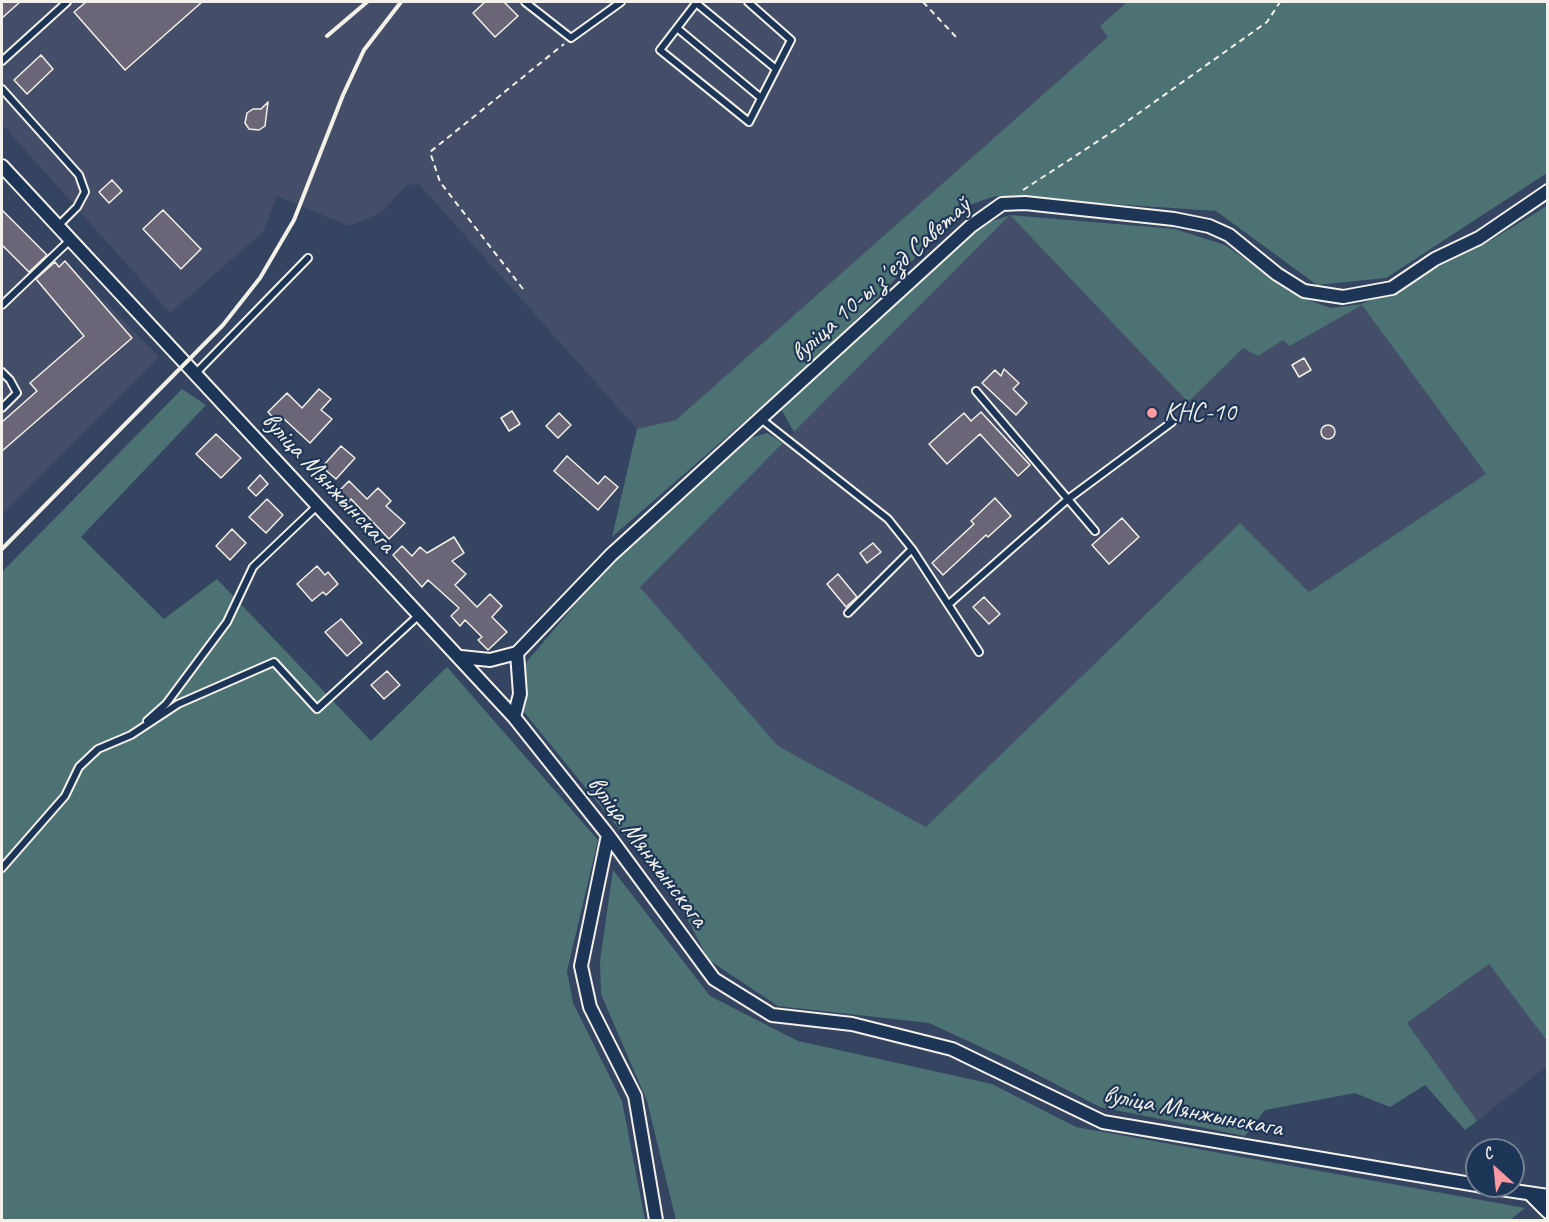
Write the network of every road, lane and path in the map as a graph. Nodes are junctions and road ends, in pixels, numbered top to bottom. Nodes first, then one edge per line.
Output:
1 (67, 2) edge
2 (525, 2) edge
3 (621, 2) edge
4 (697, 2) edge
5 (748, 2) edge
6 (923, 2) edge
7 (1280, 2) edge
8 (677, 28) junction
9 (571, 38) junction
10 (956, 38) dead end
11 (2, 61) edge
12 (776, 69) junction
13 (2, 88) edge
14 (761, 98) junction
15 (2, 166) edge
16 (1548, 191) edge
17 (1021, 192) dead end
18 (57, 227) junction
19 (70, 240) junction
20 (308, 258) dead end
21 (523, 289) dead end
22 (2, 305) edge
23 (2, 372) edge
24 (196, 373) junction
25 (976, 391) dead end
26 (2, 408) edge
27 (761, 418) junction
28 (1172, 422) dead end
29 (1068, 499) junction
30 (318, 505) junction
31 (1095, 531) dead end
32 (912, 549) junction
33 (949, 604) junction
34 (848, 613) dead end
35 (419, 615) junction
36 (979, 652) dead end
37 (517, 653) junction
38 (461, 657) junction
39 (514, 717) junction
40 (131, 735) junction
41 (608, 835) junction
42 (2, 868) edge
43 (1465, 1184) edge
44 (1525, 1193) edge
45 (1530, 1194) junction
46 (1548, 1196) edge
47 (1548, 1212) edge
48 (656, 1221) edge

1 - 11 lane
2 - 9 lane
3 - 9 lane
4 - 8 lane
4 - 12 lane
5 - 12 lane
6 - 10 path
7 - 17 path
8 - 14 lane
8 - 14 lane
9 - 21 path
12 - 14 lane
13 - 18 lane
15 - 18 street, вуліца Мянжынскага
16 - 27 street, вуліца 10-ы зʼезд Саветаў
18 - 19 street, вуліца Мянжынскага
19 - 22 lane
19 - 24 street, вуліца Мянжынскага
20 - 24 lane
23 - 26 lane
24 - 30 street, вуліца Мянжынскага
25 - 29 lane
27 - 32 lane
27 - 37 street, вуліца 10-ы зʼезд Саветаў
28 - 29 lane
29 - 31 lane
29 - 33 lane
30 - 35 street, вуліца Мянжынскага
30 - 40 lane
32 - 33 lane
32 - 34 lane
33 - 36 lane
35 - 38 street, вуліца Мянжынскага
35 - 40 lane
37 - 38 street
37 - 39 street
38 - 39 street, вуліца Мянжынскага
39 - 41 street, вуліца Мянжынскага
40 - 42 lane
41 - 43 street, вуліца Мянжынскага
41 - 48 street
44 - 45 street, вуліца Мянжынскага
45 - 46 street, вуліца Мянжынскага
45 - 47 street

